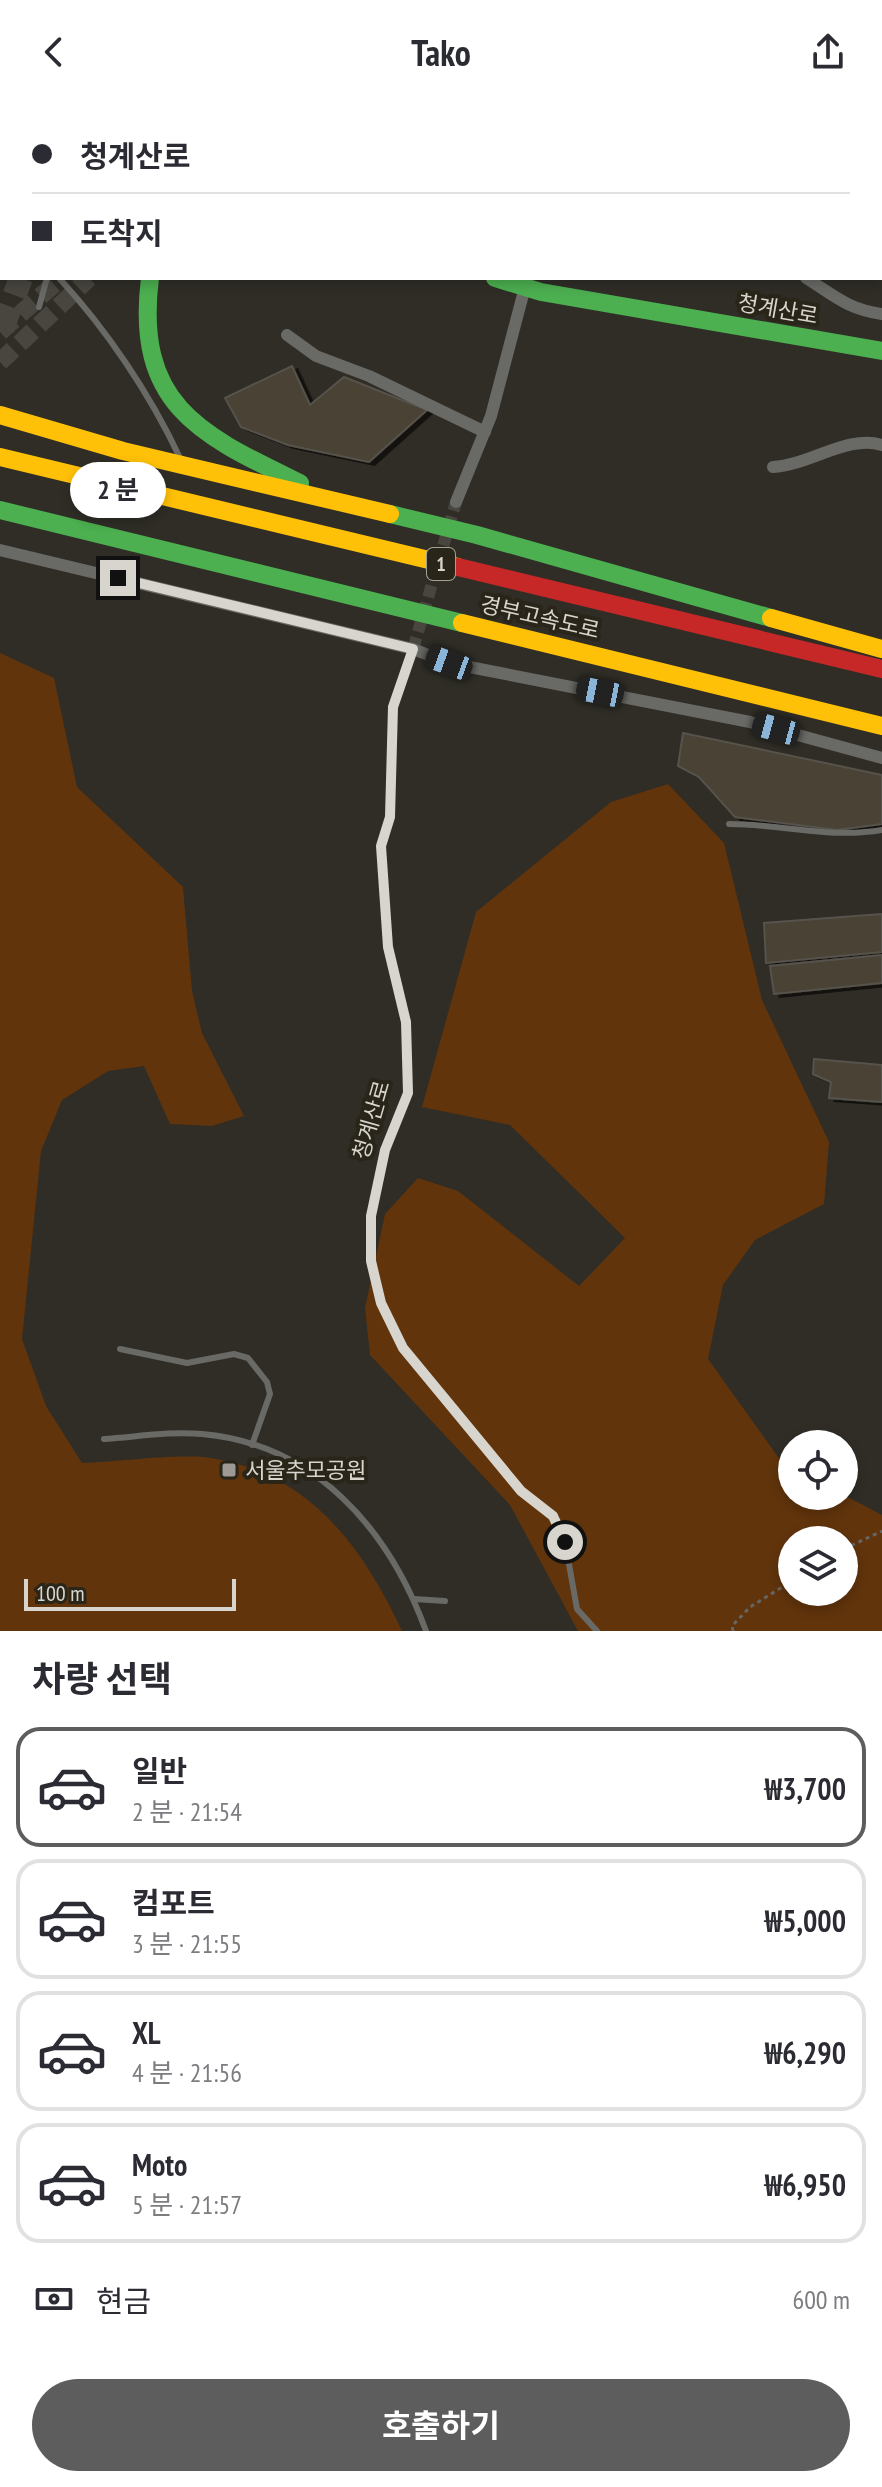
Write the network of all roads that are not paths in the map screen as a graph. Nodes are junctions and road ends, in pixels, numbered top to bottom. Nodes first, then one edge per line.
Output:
1 (46, 280) edge
2 (61, 280) edge
3 (150, 280) edge
4 (502, 280) edge
5 (808, 280) edge
6 (525, 287) junction
7 (39, 307) dead end
8 (882, 314) edge
9 (287, 335) dead end
10 (882, 351) edge
11 (0, 415) edge
12 (485, 432) junction
13 (882, 445) edge
14 (0, 457) edge
15 (183, 465) junction
16 (773, 467) dead end
17 (456, 502) tunnel mouth
18 (0, 510) edge
19 (428, 523) junction
20 (0, 550) edge
21 (413, 649) junction
22 (882, 649) edge
23 (882, 669) edge
24 (882, 726) edge
25 (882, 758) edge
26 (729, 824) dead end
27 (882, 830) edge
28 (120, 1349) dead end
29 (104, 1439) dead end
30 (252, 1445) junction
31 (414, 1599) junction
32 (445, 1601) dead end
33 (426, 1631) edge
34 (597, 1631) edge

1 - 7 lane
2 - 15 lane
3 - 19 main road
4 - 6 main road, 청계산로
5 - 8 street
6 - 10 main road, 청계산로
6 - 12 street
9 - 12 street
11 - 15 main road
12 - 17 street
13 - 16 street
14 - 23 main road, 경부고속도로 / 1
15 - 19 main road
18 - 24 main road, 경부고속도로
19 - 22 main road
20 - 21 street
21 - 25 street
21 - 34 lane, 청계산로
26 - 27 lane
28 - 30 lane
29 - 30 lane
30 - 31 lane
31 - 32 lane
31 - 33 lane

